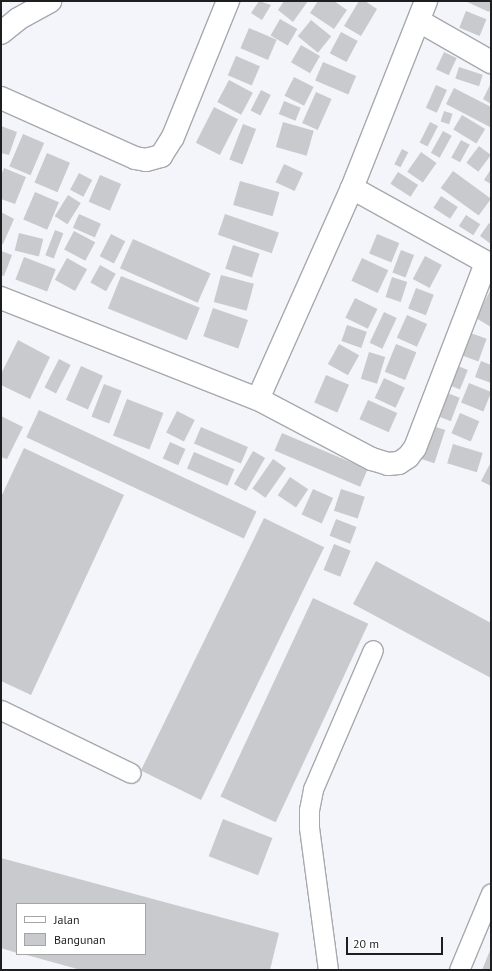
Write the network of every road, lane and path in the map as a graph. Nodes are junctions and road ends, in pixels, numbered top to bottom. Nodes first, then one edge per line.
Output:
1 (50, 1) edge
2 (228, 1) edge
3 (426, 1) edge
4 (419, 21) junction
5 (1, 33) edge
6 (491, 62) edge
7 (1, 98) edge
8 (352, 188) junction
9 (488, 264) edge
10 (1, 298) edge
11 (258, 399) junction
12 (373, 650) dead end
13 (1, 710) edge
14 (131, 773) dead end
15 (491, 892) edge
16 (328, 970) edge
17 (459, 970) edge

1 - 5 street
2 - 7 street
3 - 4 street
4 - 6 street
4 - 8 street
8 - 9 street
8 - 11 street
9 - 11 street
10 - 11 street
12 - 16 lane
13 - 14 lane
15 - 17 lane

